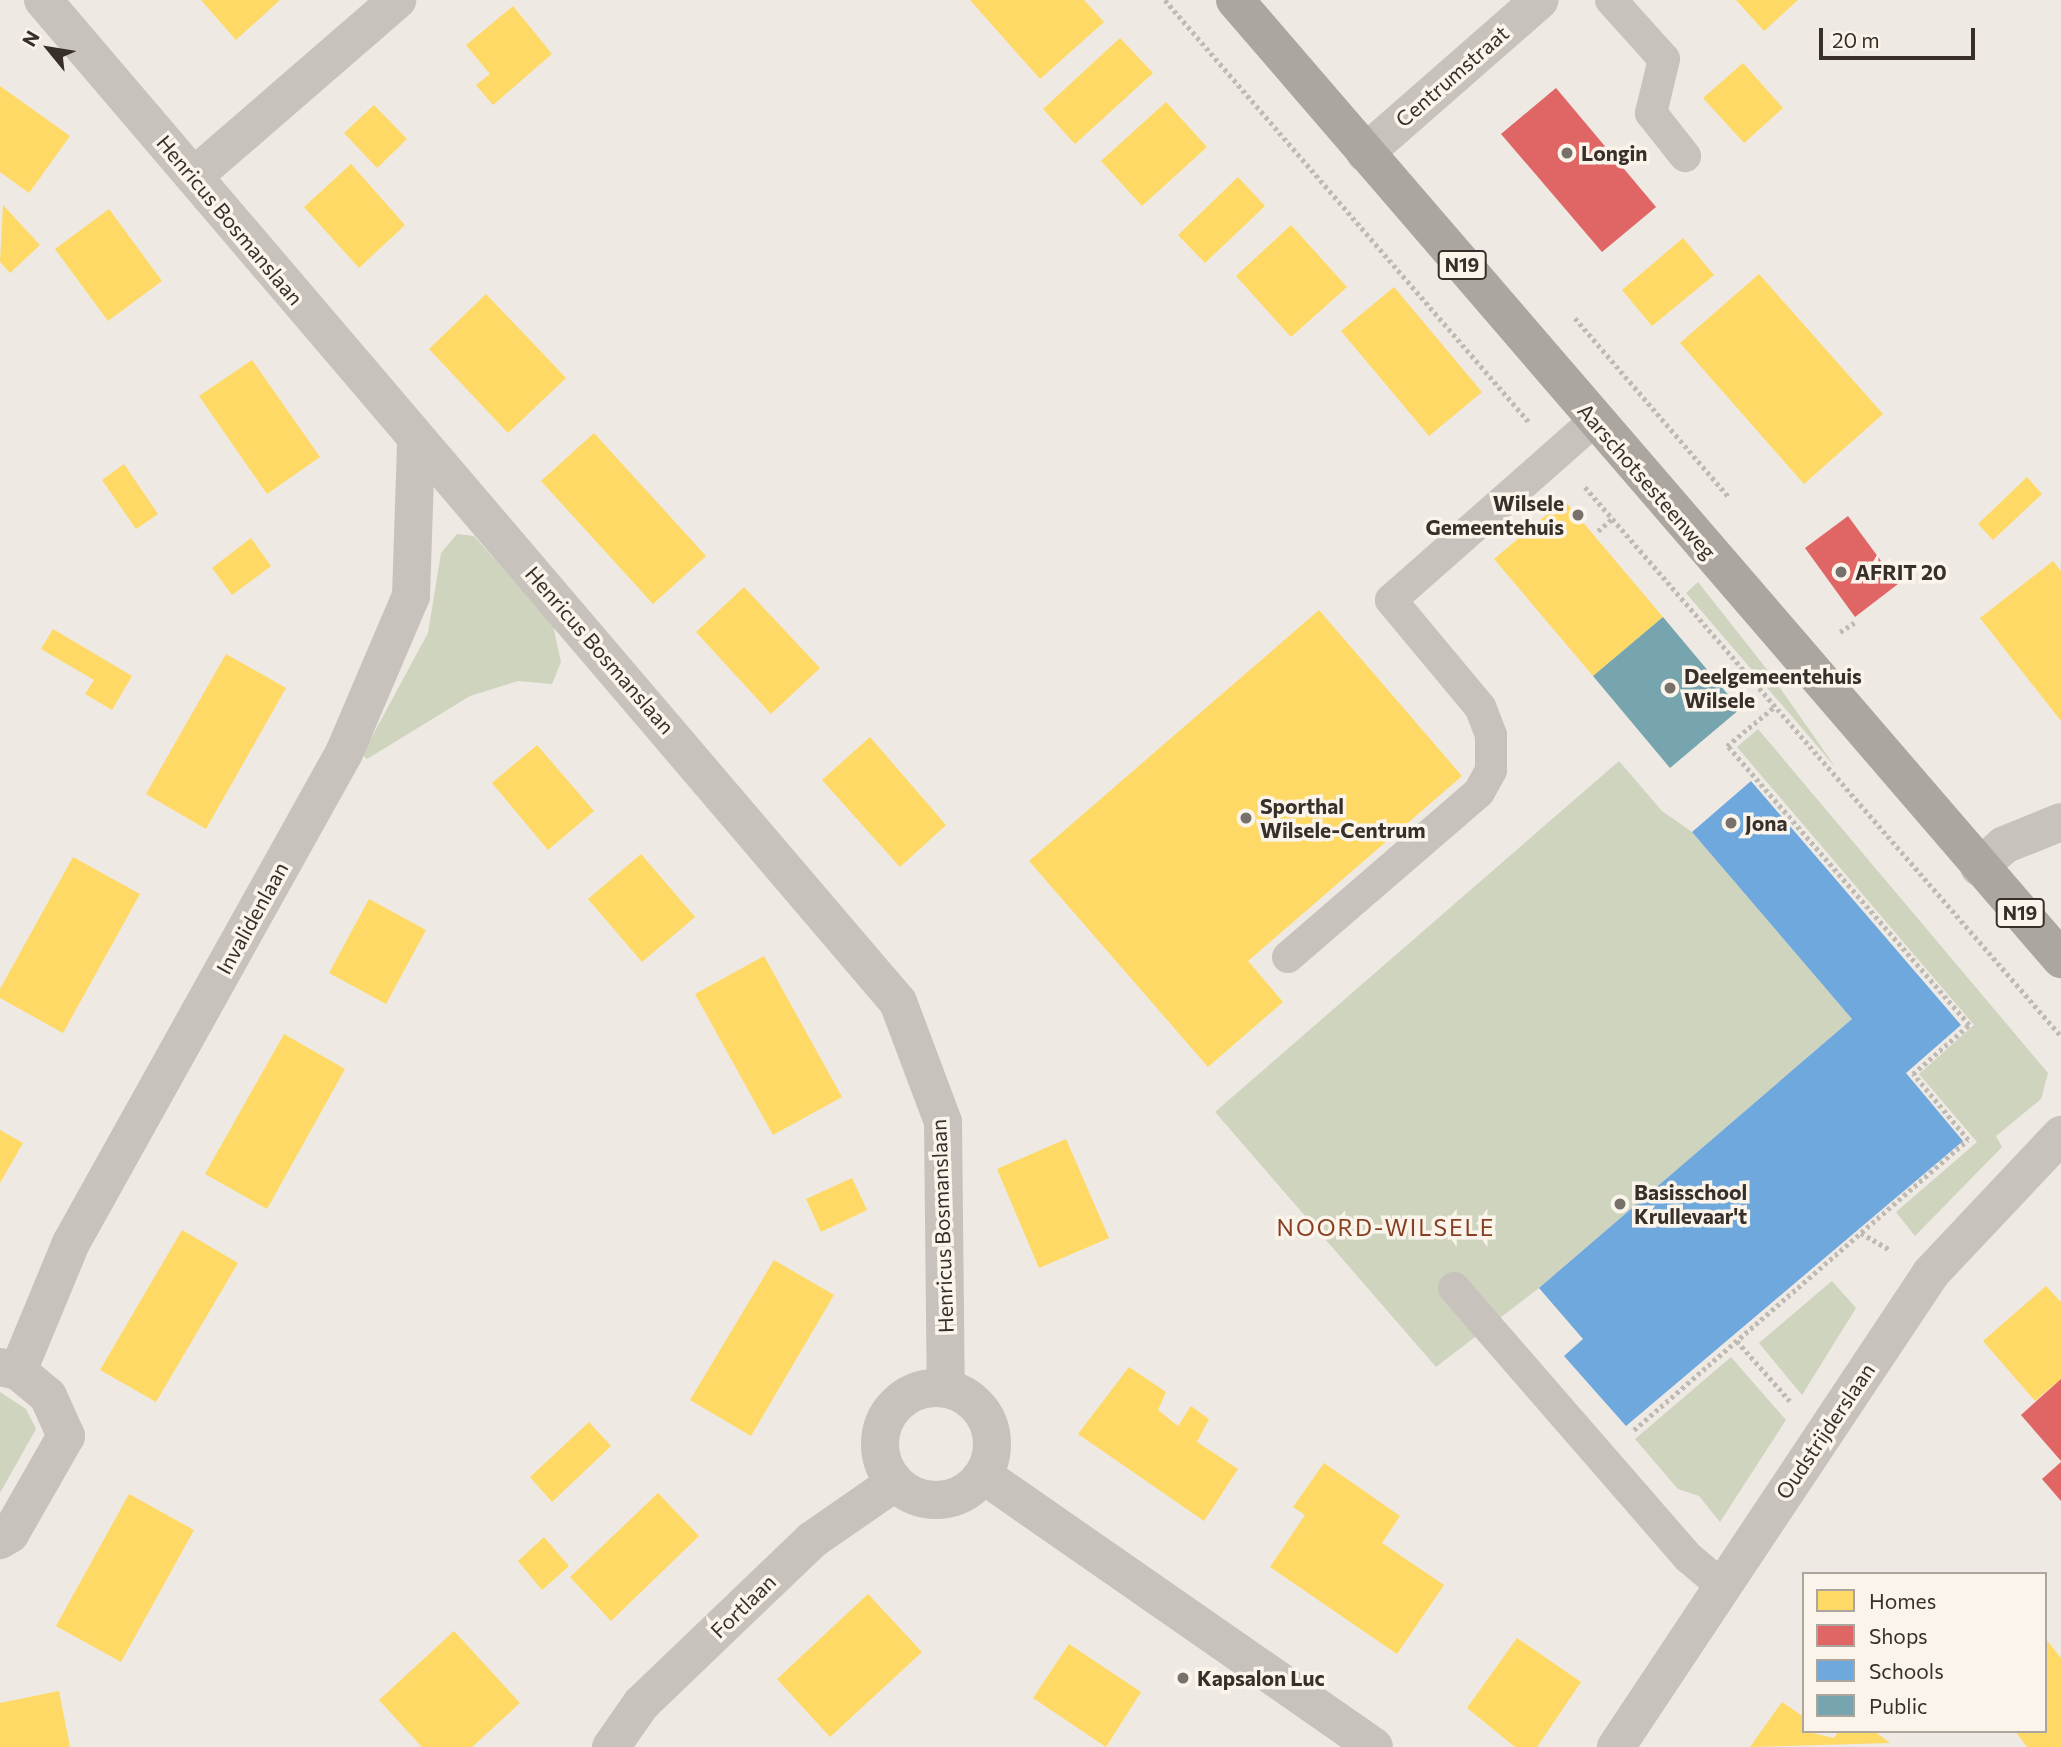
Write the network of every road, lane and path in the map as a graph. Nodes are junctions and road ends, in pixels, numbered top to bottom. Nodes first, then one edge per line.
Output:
1 (43, 0) edge
2 (397, 0) edge
3 (1165, 0) edge
4 (1235, 0) edge
5 (1540, 0) edge
6 (1611, 0) edge
7 (1365, 153) junction
8 (1685, 156) dead end
9 (194, 176) junction
10 (1595, 420) junction
11 (416, 444) junction
12 (1556, 454) junction
13 (1773, 707) junction
14 (2061, 822) edge
15 (1979, 867) junction
16 (1288, 957) dead end
17 (2061, 959) edge
18 (2061, 1036) edge
19 (2061, 1135) edge
20 (1861, 1233) junction
21 (1900, 1255) dead end
22 (1454, 1288) dead end
23 (1737, 1341) junction
24 (9, 1369) edge
25 (946, 1388) junction
26 (1821, 1437) junction
27 (1602, 1459) junction
28 (983, 1475) junction
29 (893, 1484) junction
30 (0, 1540) edge
31 (1722, 1586) junction
32 (611, 1747) edge
33 (1374, 1747) edge
34 (1616, 1747) edge

1 - 9 street, Henricus Bosmanslaan
2 - 9 street
3 - 12 path
4 - 7 main road, Aarschotsesteenweg / N19
5 - 7 street, Centrumstraat
6 - 8 lane
7 - 10 main road, Aarschotsesteenweg / N19
9 - 11 street, Henricus Bosmanslaan
10 - 12 lane
10 - 15 main road, Aarschotsesteenweg / N19
11 - 24 street, Invalidenlaan
11 - 25 street, Henricus Bosmanslaan
12 - 13 path
12 - 16 lane
13 - 18 path
13 - 20 path
14 - 15 street
15 - 17 main road, Aarschotsesteenweg / N19
19 - 26 street, Oudstrijderslaan
20 - 21 path
20 - 23 path
22 - 27 lane
23 - 26 path
23 - 27 path
24 - 30 street, Invalidenlaan
25 - 28 street
25 - 29 street
26 - 31 street, Oudstrijderslaan
27 - 31 lane
28 - 29 street
28 - 33 street
29 - 32 street, Fortlaan
31 - 34 street, Oudstrijderslaan

